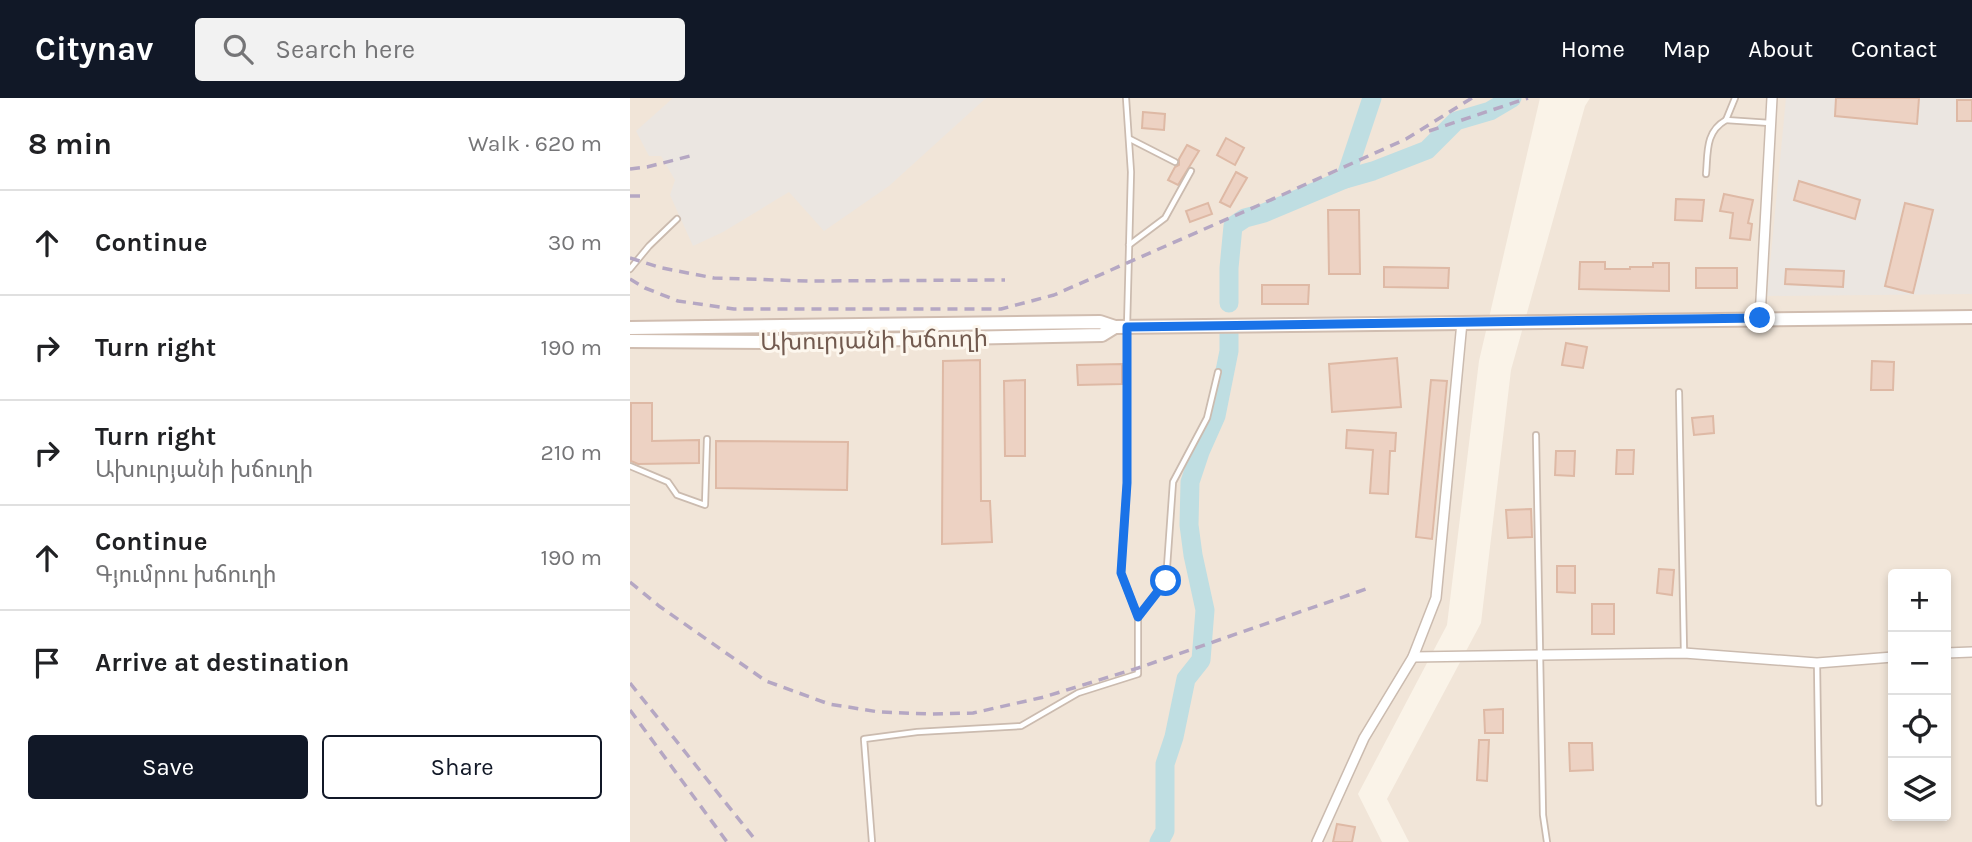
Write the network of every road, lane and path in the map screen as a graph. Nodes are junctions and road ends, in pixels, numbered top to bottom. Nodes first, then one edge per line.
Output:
1 (1126, 98) edge
2 (1735, 98) edge
3 (1772, 98) edge
4 (1726, 120) junction
5 (1770, 123) junction
6 (1129, 138) junction
7 (1175, 162) dead end
8 (1191, 171) dead end
9 (1706, 174) dead end
10 (677, 219) dead end
11 (1129, 245) junction
12 (630, 269) edge
13 (1972, 317) edge
14 (1760, 318) junction
15 (1462, 322) junction
16 (1121, 327) junction
17 (630, 328) edge
18 (630, 341) edge
19 (1219, 372) dead end
20 (1679, 392) dead end
21 (1536, 435) dead end
22 (707, 439) dead end
23 (630, 466) edge
24 (1138, 617) junction
25 (1972, 652) edge
26 (1684, 653) junction
27 (1951, 653) edge
28 (1540, 655) junction
29 (1413, 657) junction
30 (1888, 657) edge
31 (1817, 663) junction
32 (1819, 803) dead end
33 (872, 842) edge
34 (1317, 842) edge
35 (1548, 842) edge

1 - 6 lane
2 - 4 lane
3 - 5 street
4 - 5 lane
4 - 9 lane
5 - 14 street
6 - 7 lane
6 - 11 lane
8 - 11 lane
10 - 12 lane
11 - 16 lane
13 - 14 main road, Ախուրյանի խճուղի
14 - 15 main road, Ախուրյանի խճուղի
15 - 16 main road, Ախուրյանի խճուղի
15 - 29 street
16 - 17 main road, Ախուրյանի խճուղի
16 - 18 main road, Ախուրյանի խճուղի
16 - 24 lane
19 - 24 lane
20 - 26 lane
21 - 28 lane
22 - 23 lane
24 - 33 lane
25 - 27 street
26 - 28 street
26 - 31 street
28 - 29 street
28 - 35 lane
29 - 34 street
30 - 31 street
31 - 32 lane

